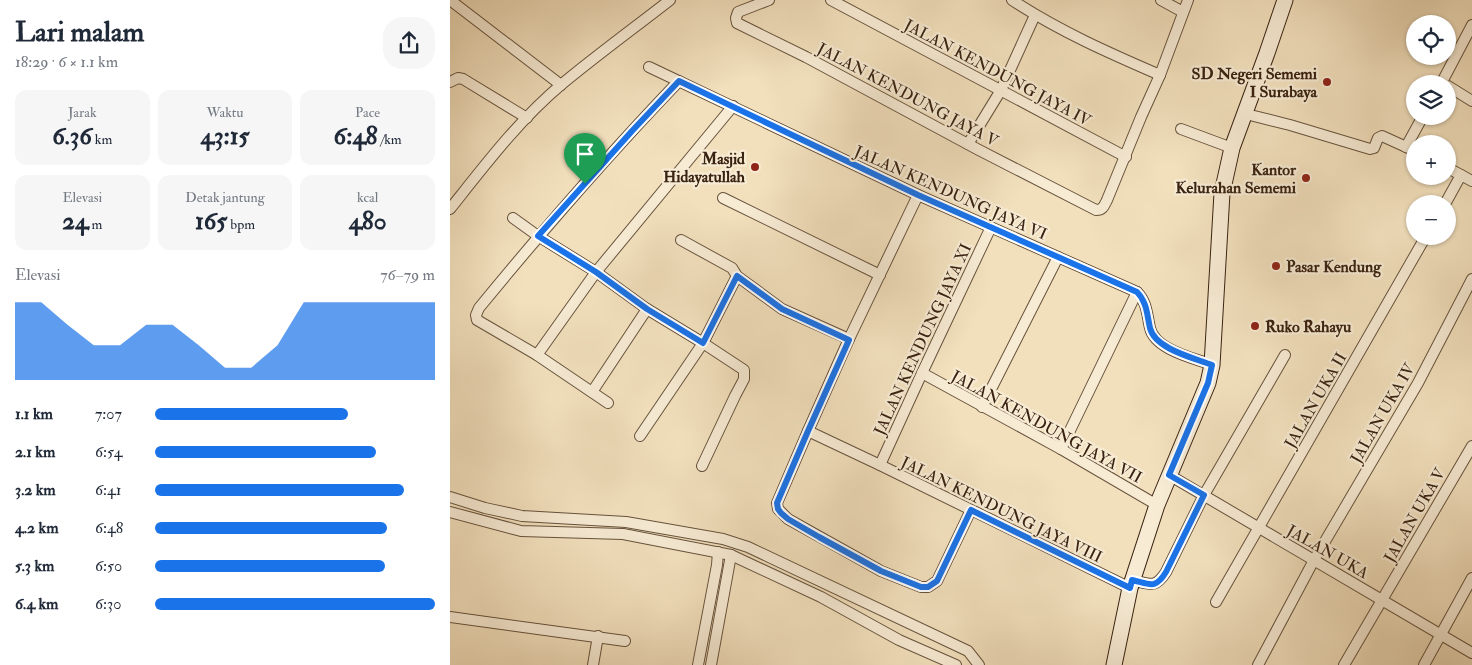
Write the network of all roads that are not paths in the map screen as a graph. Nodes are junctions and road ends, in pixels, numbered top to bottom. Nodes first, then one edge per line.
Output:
1 (450, 0) edge
2 (670, 0) edge
3 (768, 0) edge
4 (830, 0) edge
5 (1012, 0) edge
6 (1161, 0) edge
7 (1188, 0) edge
8 (1283, 1) edge
9 (1184, 12) junction
10 (1035, 15) junction
11 (1472, 25) edge
12 (649, 67) dead end
13 (1160, 75) junction
14 (1447, 75) edge
15 (679, 81) junction
16 (450, 82) edge
17 (561, 85) junction
18 (1001, 90) junction
19 (1456, 92) edge
20 (1472, 101) edge
21 (733, 106) junction
22 (1246, 114) junction
23 (527, 118) junction
24 (1181, 129) dead end
25 (968, 144) junction
26 (1406, 147) edge
27 (1232, 148) junction
28 (1126, 157) junction
29 (1456, 172) edge
30 (1461, 175) junction
31 (1472, 181) edge
32 (918, 195) junction
33 (1450, 195) edge
34 (723, 198) dead end
35 (450, 209) edge
36 (513, 218) dead end
37 (991, 227) junction
38 (538, 236) junction
39 (681, 240) dead end
40 (1421, 245) edge
41 (1058, 257) junction
42 (596, 272) junction
43 (737, 276) junction
44 (880, 276) junction
45 (1472, 279) edge
46 (1137, 292) junction
47 (647, 309) junction
48 (849, 340) junction
49 (703, 343) junction
50 (537, 354) junction
51 (1284, 356) dead end
52 (1212, 365) junction
53 (922, 373) junction
54 (592, 392) junction
55 (608, 403) dead end
56 (982, 407) junction
57 (808, 431) junction
58 (640, 436) dead end
59 (1472, 446) edge
60 (1061, 449) junction
61 (880, 465) junction
62 (702, 466) dead end
63 (1169, 475) junction
64 (1204, 495) junction
65 (450, 497) edge
66 (1157, 505) junction
67 (971, 510) junction
68 (450, 512) edge
69 (522, 516) junction
70 (1259, 528) junction
71 (521, 531) junction
72 (718, 552) junction
73 (731, 555) junction
74 (1314, 560) junction
75 (1472, 578) edge
76 (1131, 584) junction
77 (830, 586) junction
78 (821, 597) junction
79 (1382, 600) junction
80 (1216, 602) dead end
81 (450, 617) edge
82 (1441, 634) junction
83 (598, 636) junction
84 (625, 641) dead end
85 (1472, 653) edge
86 (593, 665) edge
87 (698, 665) edge
88 (711, 665) edge
89 (956, 665) edge
90 (979, 665) edge
91 (1114, 665) edge
92 (1258, 665) edge
93 (1344, 665) edge
94 (1424, 665) edge

1 - 17 street
2 - 17 street
3 - 25 street, JALAN KENDUNG JAYA V
4 - 18 street, JALAN KENDUNG JAYA IV
5 - 10 street
6 - 9 street
7 - 9 street
8 - 22 main road
9 - 13 street
10 - 13 street
10 - 18 street
11 - 14 street
12 - 15 street, JALAN KENDUNG JAYA VI
13 - 28 street
15 - 21 street, JALAN KENDUNG JAYA VI
15 - 38 street
16 - 23 street
17 - 23 street
18 - 25 street
18 - 28 street, JALAN KENDUNG JAYA IV
19 - 20 street
21 - 32 street, JALAN KENDUNG JAYA VI
21 - 42 street
22 - 26 street
22 - 27 main road
23 - 35 street
24 - 27 street
25 - 28 street, JALAN KENDUNG JAYA V
27 - 52 main road
29 - 30 street
30 - 31 street
30 - 33 street
32 - 37 street, JALAN KENDUNG JAYA VI
32 - 44 street
34 - 44 street
36 - 38 street
37 - 41 street, JALAN KENDUNG JAYA VI
37 - 53 street, JALAN KENDUNG JAYA XI
38 - 42 street
38 - 50 street
39 - 43 street
40 - 70 street, JALAN UKA II
41 - 46 street, JALAN KENDUNG JAYA VI
41 - 56 street
42 - 47 street
42 - 50 street
43 - 48 street
43 - 49 street
44 - 48 street
45 - 74 street, JALAN UKA IV
46 - 52 street
46 - 60 street
47 - 49 street
47 - 54 street
48 - 57 street
49 - 58 street
49 - 62 street
50 - 54 street
51 - 64 street
52 - 63 main road
53 - 56 street, JALAN KENDUNG JAYA VII
53 - 61 street, JALAN KENDUNG JAYA XI
54 - 55 street
56 - 60 street, JALAN KENDUNG JAYA VII
57 - 61 street, JALAN KENDUNG JAYA VIII
57 - 67 street
59 - 79 street, JALAN UKA V
60 - 66 street, JALAN KENDUNG JAYA VII
61 - 67 street, JALAN KENDUNG JAYA VIII
63 - 64 street, JALAN UKA
63 - 66 main road
64 - 70 street, JALAN UKA
64 - 76 street, JALAN KENDUNG JAYA VIII
65 - 69 street
66 - 76 main road
67 - 76 street, JALAN KENDUNG JAYA VIII
68 - 71 street
69 - 71 street
69 - 77 street
70 - 74 street, JALAN UKA
70 - 80 street, JALAN UKA II
71 - 72 street
72 - 73 street
72 - 87 street
73 - 78 street
73 - 88 street
74 - 79 street, JALAN UKA
74 - 92 street, JALAN UKA IV
75 - 82 street
76 - 91 main road
77 - 78 street
77 - 90 street
78 - 89 street
79 - 82 street, JALAN UKA
79 - 93 street, JALAN UKA V
81 - 83 street
82 - 85 street, JALAN UKA
82 - 94 street
83 - 84 street
83 - 86 street

